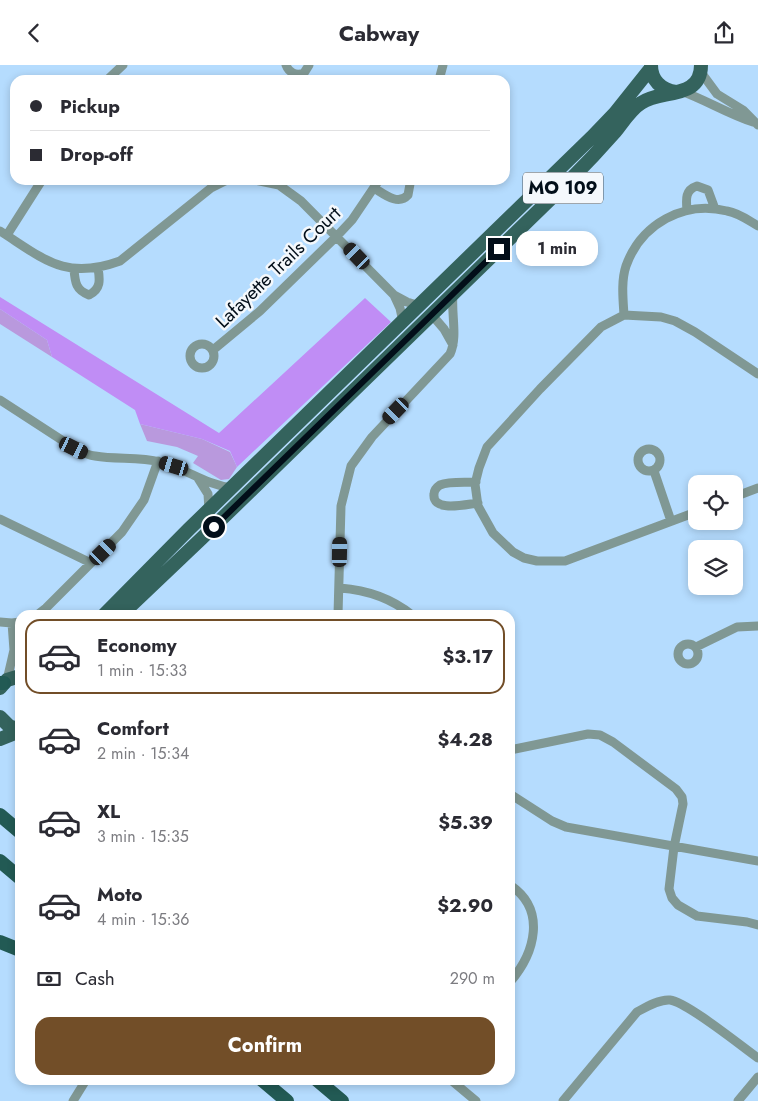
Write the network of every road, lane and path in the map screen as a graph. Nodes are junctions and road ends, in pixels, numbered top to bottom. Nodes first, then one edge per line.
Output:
1 (123, 65) edge
2 (286, 65) edge
3 (309, 65) edge
4 (651, 66) edge
5 (701, 67) edge
6 (113, 75) edge
7 (679, 92) junction
8 (756, 123) edge
9 (38, 185) edge
10 (209, 185) edge
11 (279, 185) edge
12 (375, 185) edge
13 (377, 185) edge
14 (410, 185) edge
15 (715, 209) junction
16 (687, 210) junction
17 (758, 226) edge
18 (3, 233) edge
19 (337, 236) junction
20 (98, 268) junction
21 (74, 269) junction
22 (436, 290) junction
23 (394, 295) junction
24 (453, 295) junction
25 (420, 305) junction
26 (432, 315) junction
27 (624, 315) junction
28 (403, 322) junction
29 (453, 346) junction
30 (213, 350) dead end
31 (758, 374) edge
32 (0, 400) edge
33 (158, 461) junction
34 (654, 471) dead end
35 (198, 478) junction
36 (476, 482) junction
37 (232, 488) junction
38 (758, 488) edge
39 (743, 494) edge
40 (478, 503) junction
41 (209, 510) junction
42 (688, 515) edge
43 (0, 519) edge
44 (671, 521) junction
45 (91, 563) junction
46 (340, 588) junction
47 (42, 610) edge
48 (109, 610) edge
49 (126, 610) edge
50 (338, 610) edge
51 (405, 610) edge
52 (0, 622) edge
53 (15, 623) edge
54 (758, 626) edge
55 (15, 636) edge
56 (696, 647) dead end
57 (14, 650) joint
58 (6, 682) edge
59 (0, 717) edge
60 (15, 728) edge
61 (15, 732) edge
62 (0, 739) edge
63 (515, 749) edge
64 (515, 797) edge
65 (0, 815) edge
66 (15, 828) edge
67 (674, 847) junction
68 (0, 861) edge
69 (758, 861) edge
70 (15, 874) edge
71 (515, 888) edge
72 (758, 925) edge
73 (0, 942) edge
74 (15, 948) edge
75 (515, 976) edge
76 (758, 1058) edge
77 (758, 1077) edge
78 (83, 1085) edge
79 (268, 1085) edge
80 (324, 1085) edge
81 (457, 1085) edge
82 (74, 1101) edge
83 (287, 1101) edge
84 (342, 1101) edge
85 (476, 1101) edge
86 (563, 1101) edge
87 (738, 1101) edge

1 - 6 street
2 - 3 street
4 - 7 main road
4 - 22 main road, MO 109
5 - 7 main road, MO 109
5 - 8 street
7 - 8 street
7 - 24 main road, MO 109
9 - 18 street
10 - 20 street
11 - 19 street
12 - 19 street, Lafayette Trails Court
13 - 14 street
15 - 16 street
15 - 16 street
15 - 17 street
16 - 27 street
18 - 21 street
19 - 23 street
19 - 30 street, Lafayette Trails Court
20 - 21 street
20 - 21 street
22 - 25 main road, MO 109
22 - 26 main road
23 - 25 street
23 - 28 street
24 - 26 main road, MO 109
24 - 29 street
25 - 28 main road, MO 109
26 - 29 street
26 - 49 main road, MO 109
27 - 31 street
27 - 36 street
28 - 37 main road, MO 109
29 - 46 street
32 - 33 street
33 - 35 street
33 - 45 street
34 - 44 street
35 - 37 street
35 - 41 street
36 - 40 street
36 - 40 street
37 - 41 main road, MO 109
38 - 39 street
40 - 44 street
41 - 48 main road, MO 109
42 - 44 street
43 - 45 street
45 - 47 street
46 - 50 street
46 - 51 street
52 - 53 street
54 - 56 street
55 - 57 street
57 - 58 street
59 - 60 main road
61 - 62 main road
63 - 67 street
64 - 67 street
65 - 66 highway
67 - 69 street
67 - 72 street
68 - 70 highway
71 - 75 street
73 - 74 highway
76 - 86 street
77 - 87 street
78 - 82 street
79 - 83 highway
80 - 84 highway
81 - 85 street

